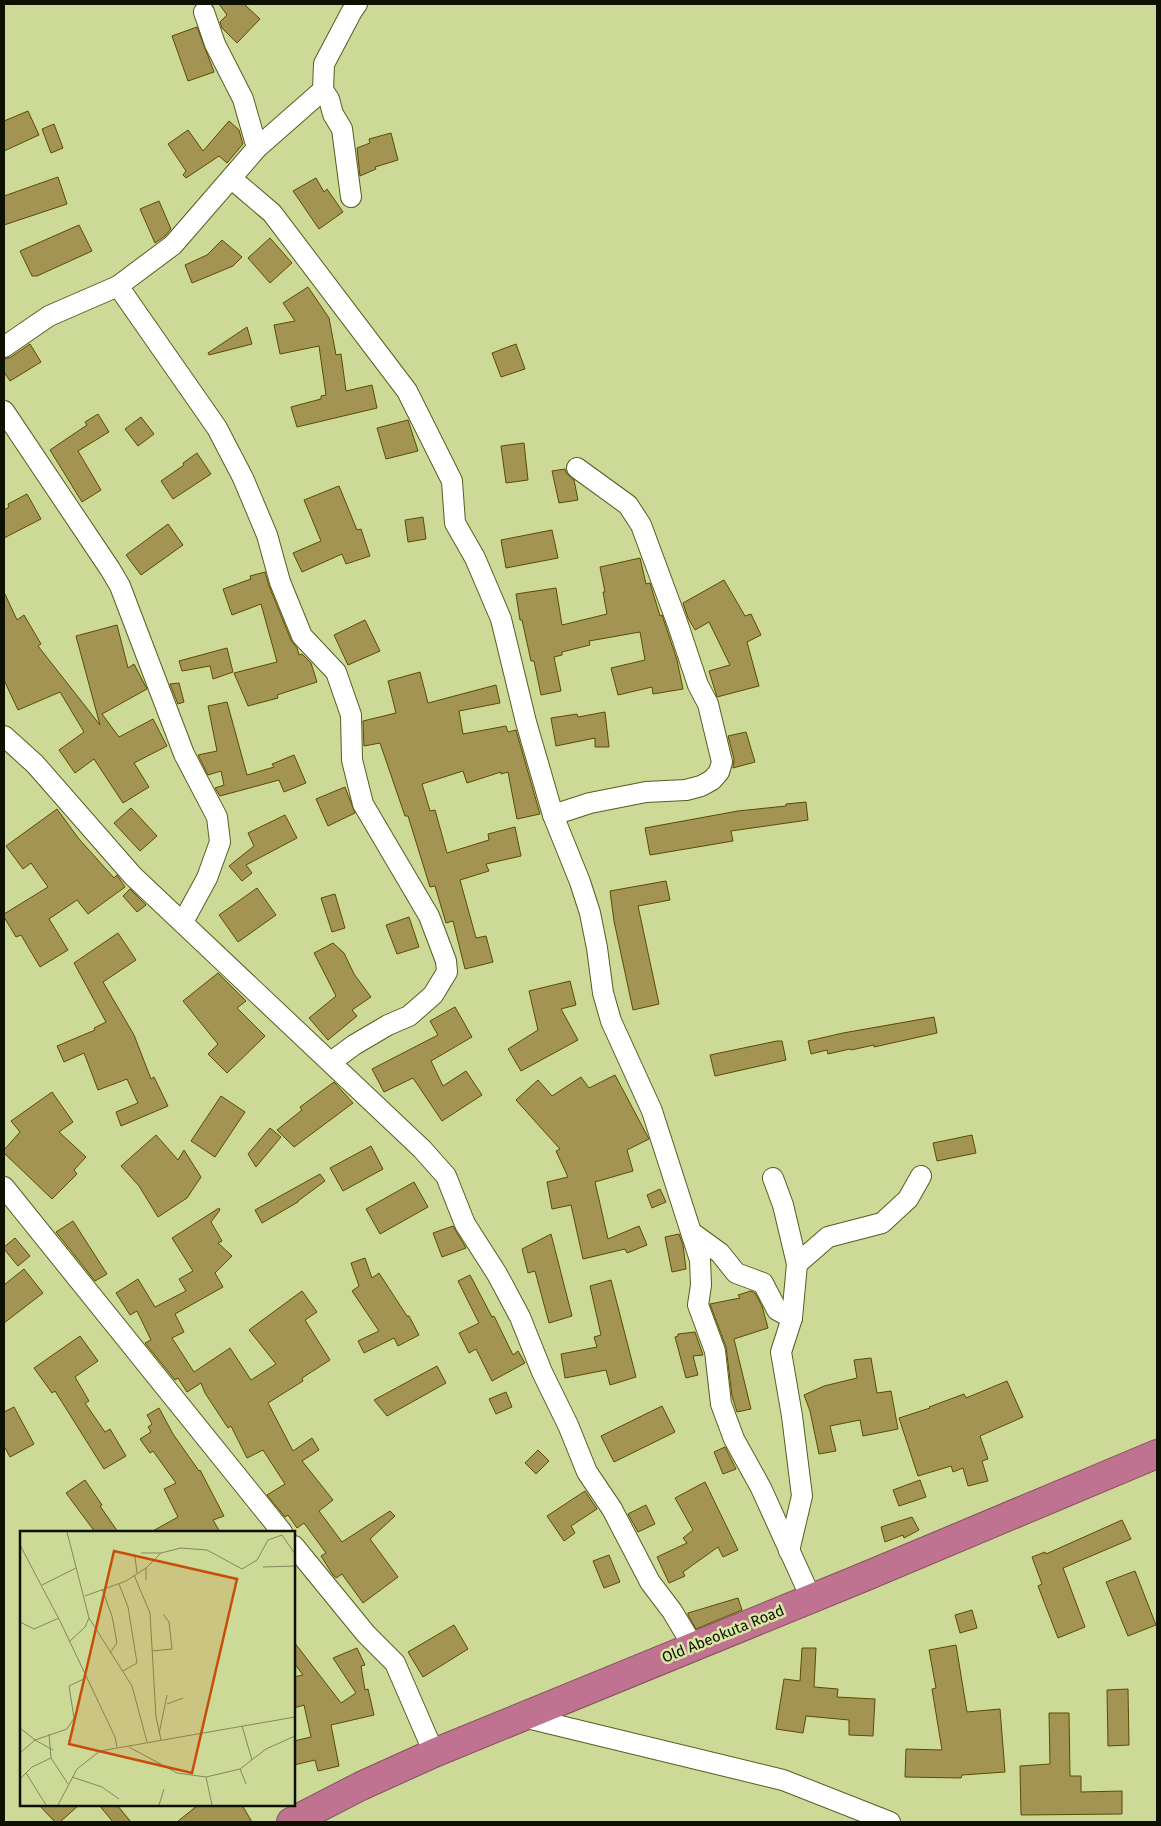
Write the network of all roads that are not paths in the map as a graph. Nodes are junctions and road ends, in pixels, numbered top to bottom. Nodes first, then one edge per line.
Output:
1 (357, 4) edge
2 (204, 12) dead end
3 (323, 90) junction
4 (257, 148) junction
5 (232, 180) junction
6 (351, 197) dead end
7 (118, 286) junction
8 (4, 347) edge
9 (4, 411) edge
10 (577, 468) dead end
11 (4, 736) edge
12 (553, 815) junction
13 (183, 922) junction
14 (331, 1062) junction
15 (921, 1176) dead end
16 (773, 1178) dead end
17 (7, 1198) edge
18 (691, 1232) junction
19 (797, 1264) junction
20 (792, 1318) junction
21 (1157, 1454) edge
22 (281, 1531) edge
23 (295, 1547) edge
24 (789, 1550) junction
25 (811, 1598) junction
26 (693, 1646) junction
27 (523, 1717) junction
28 (434, 1753) junction
29 (291, 1822) edge
30 (890, 1822) edge

1 - 3 street
2 - 4 street
3 - 4 street
3 - 6 street
4 - 5 street
5 - 7 street
5 - 12 street
7 - 8 street
7 - 14 street
9 - 13 street
10 - 12 street
11 - 13 street
12 - 18 street
13 - 14 street
14 - 26 street
15 - 19 street
16 - 19 street
17 - 22 street
18 - 20 street
18 - 24 street
19 - 20 street
20 - 24 street
21 - 25 highway, Old Abeokuta Road
23 - 28 street
24 - 25 street
25 - 26 highway, Old Abeokuta Road
26 - 27 highway, Old Abeokuta Road
27 - 28 highway, Old Abeokuta Road
27 - 30 street
28 - 29 highway, Old Abeokuta Road

